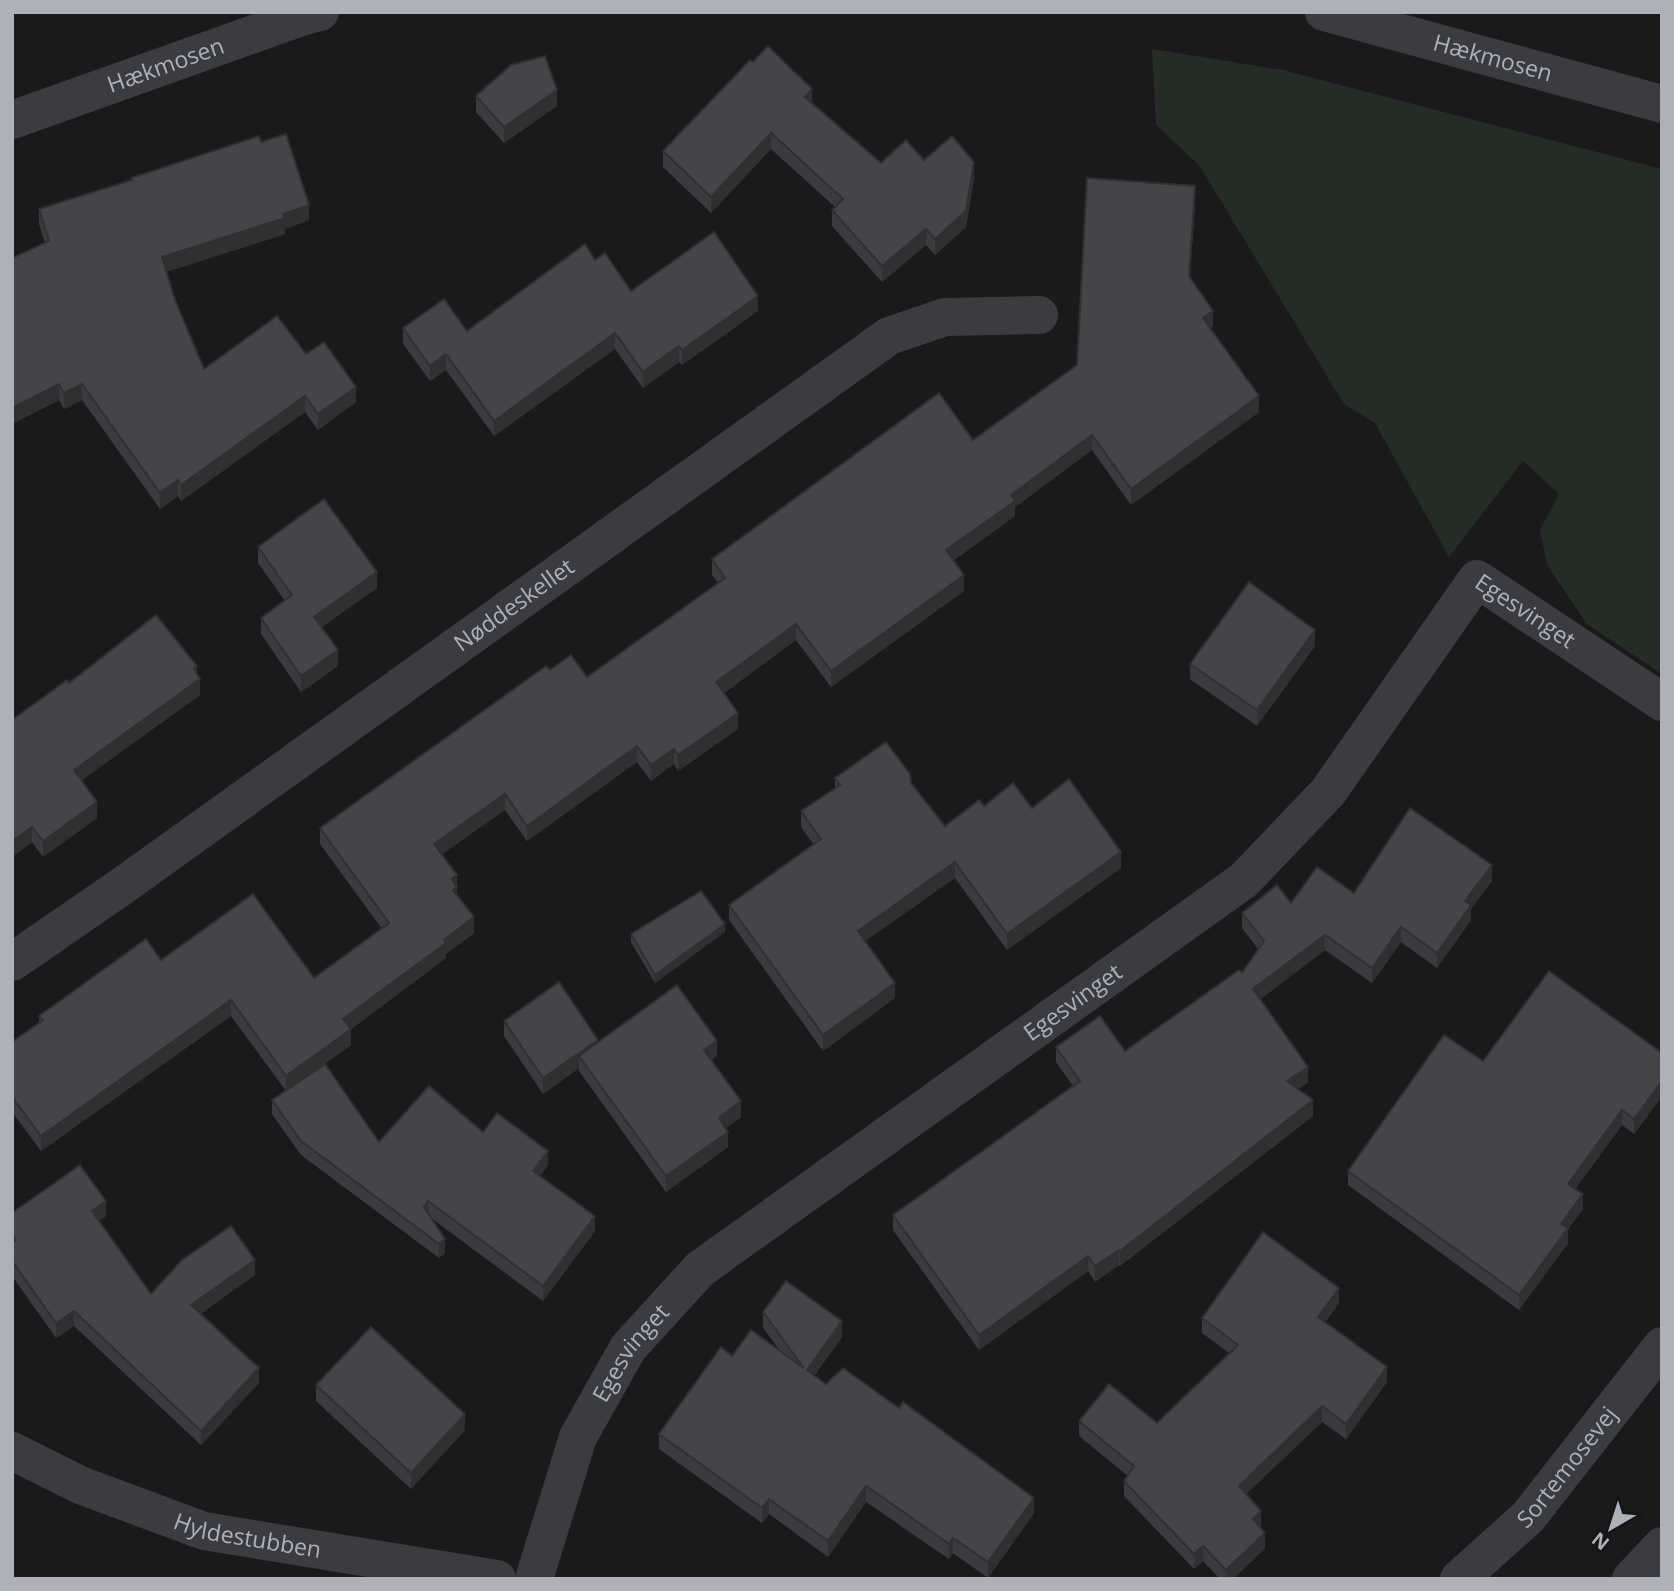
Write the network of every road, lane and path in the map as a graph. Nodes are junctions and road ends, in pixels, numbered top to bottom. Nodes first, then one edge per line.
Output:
1 (320, 12) edge
2 (1324, 12) edge
3 (1662, 104) edge
4 (12, 120) edge
5 (1039, 315) dead end
6 (1662, 702) edge
7 (12, 962) edge
8 (1662, 1346) edge
9 (12, 1451) edge
10 (1662, 1546) edge
11 (497, 1579) edge
12 (534, 1579) edge
13 (1459, 1579) edge
14 (1631, 1579) edge

1 - 4 street, Hækmosen
2 - 3 street, Hækmosen
5 - 7 street, Nøddeskellet
6 - 12 street, Egesvinget
8 - 13 street, Sortemosevej
9 - 11 street, Hyldestubben
10 - 14 street

